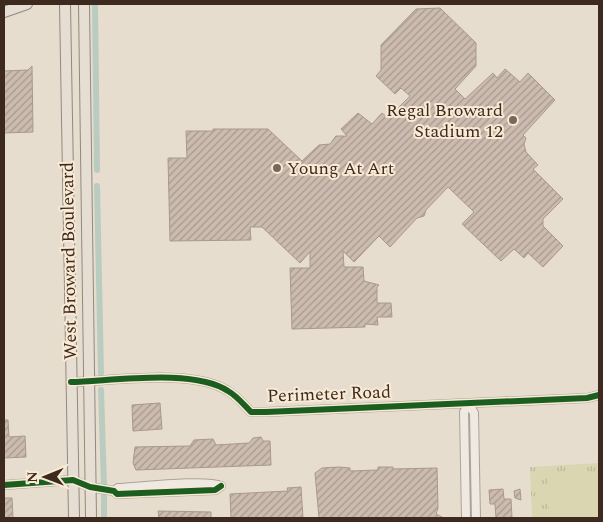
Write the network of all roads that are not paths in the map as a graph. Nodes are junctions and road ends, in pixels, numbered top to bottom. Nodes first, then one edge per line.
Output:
1 (27, 4) edge
2 (65, 4) edge
3 (84, 4) edge
4 (4, 12) edge
5 (71, 382) junction
6 (88, 382) junction
7 (599, 395) edge
8 (469, 404) junction
9 (465, 473) junction
10 (475, 476) junction
11 (73, 480) junction
12 (4, 484) edge
13 (90, 487) junction
14 (168, 489) junction
15 (74, 518) edge
16 (91, 518) edge
17 (466, 518) edge
18 (476, 518) edge

1 - 4 main road
2 - 5 main road, West Broward Boulevard
3 - 6 main road, West Broward Boulevard
5 - 6 street, Perimeter Road
5 - 11 main road, West Broward Boulevard
6 - 8 street, Perimeter Road
6 - 13 main road, West Broward Boulevard
7 - 8 street, Perimeter Road
8 - 9 street
8 - 10 street
9 - 10 street
9 - 17 street
10 - 18 street
11 - 12 street
11 - 13 street
11 - 15 main road, West Broward Boulevard
13 - 14 street
13 - 16 main road, West Broward Boulevard
14 - 14 street

